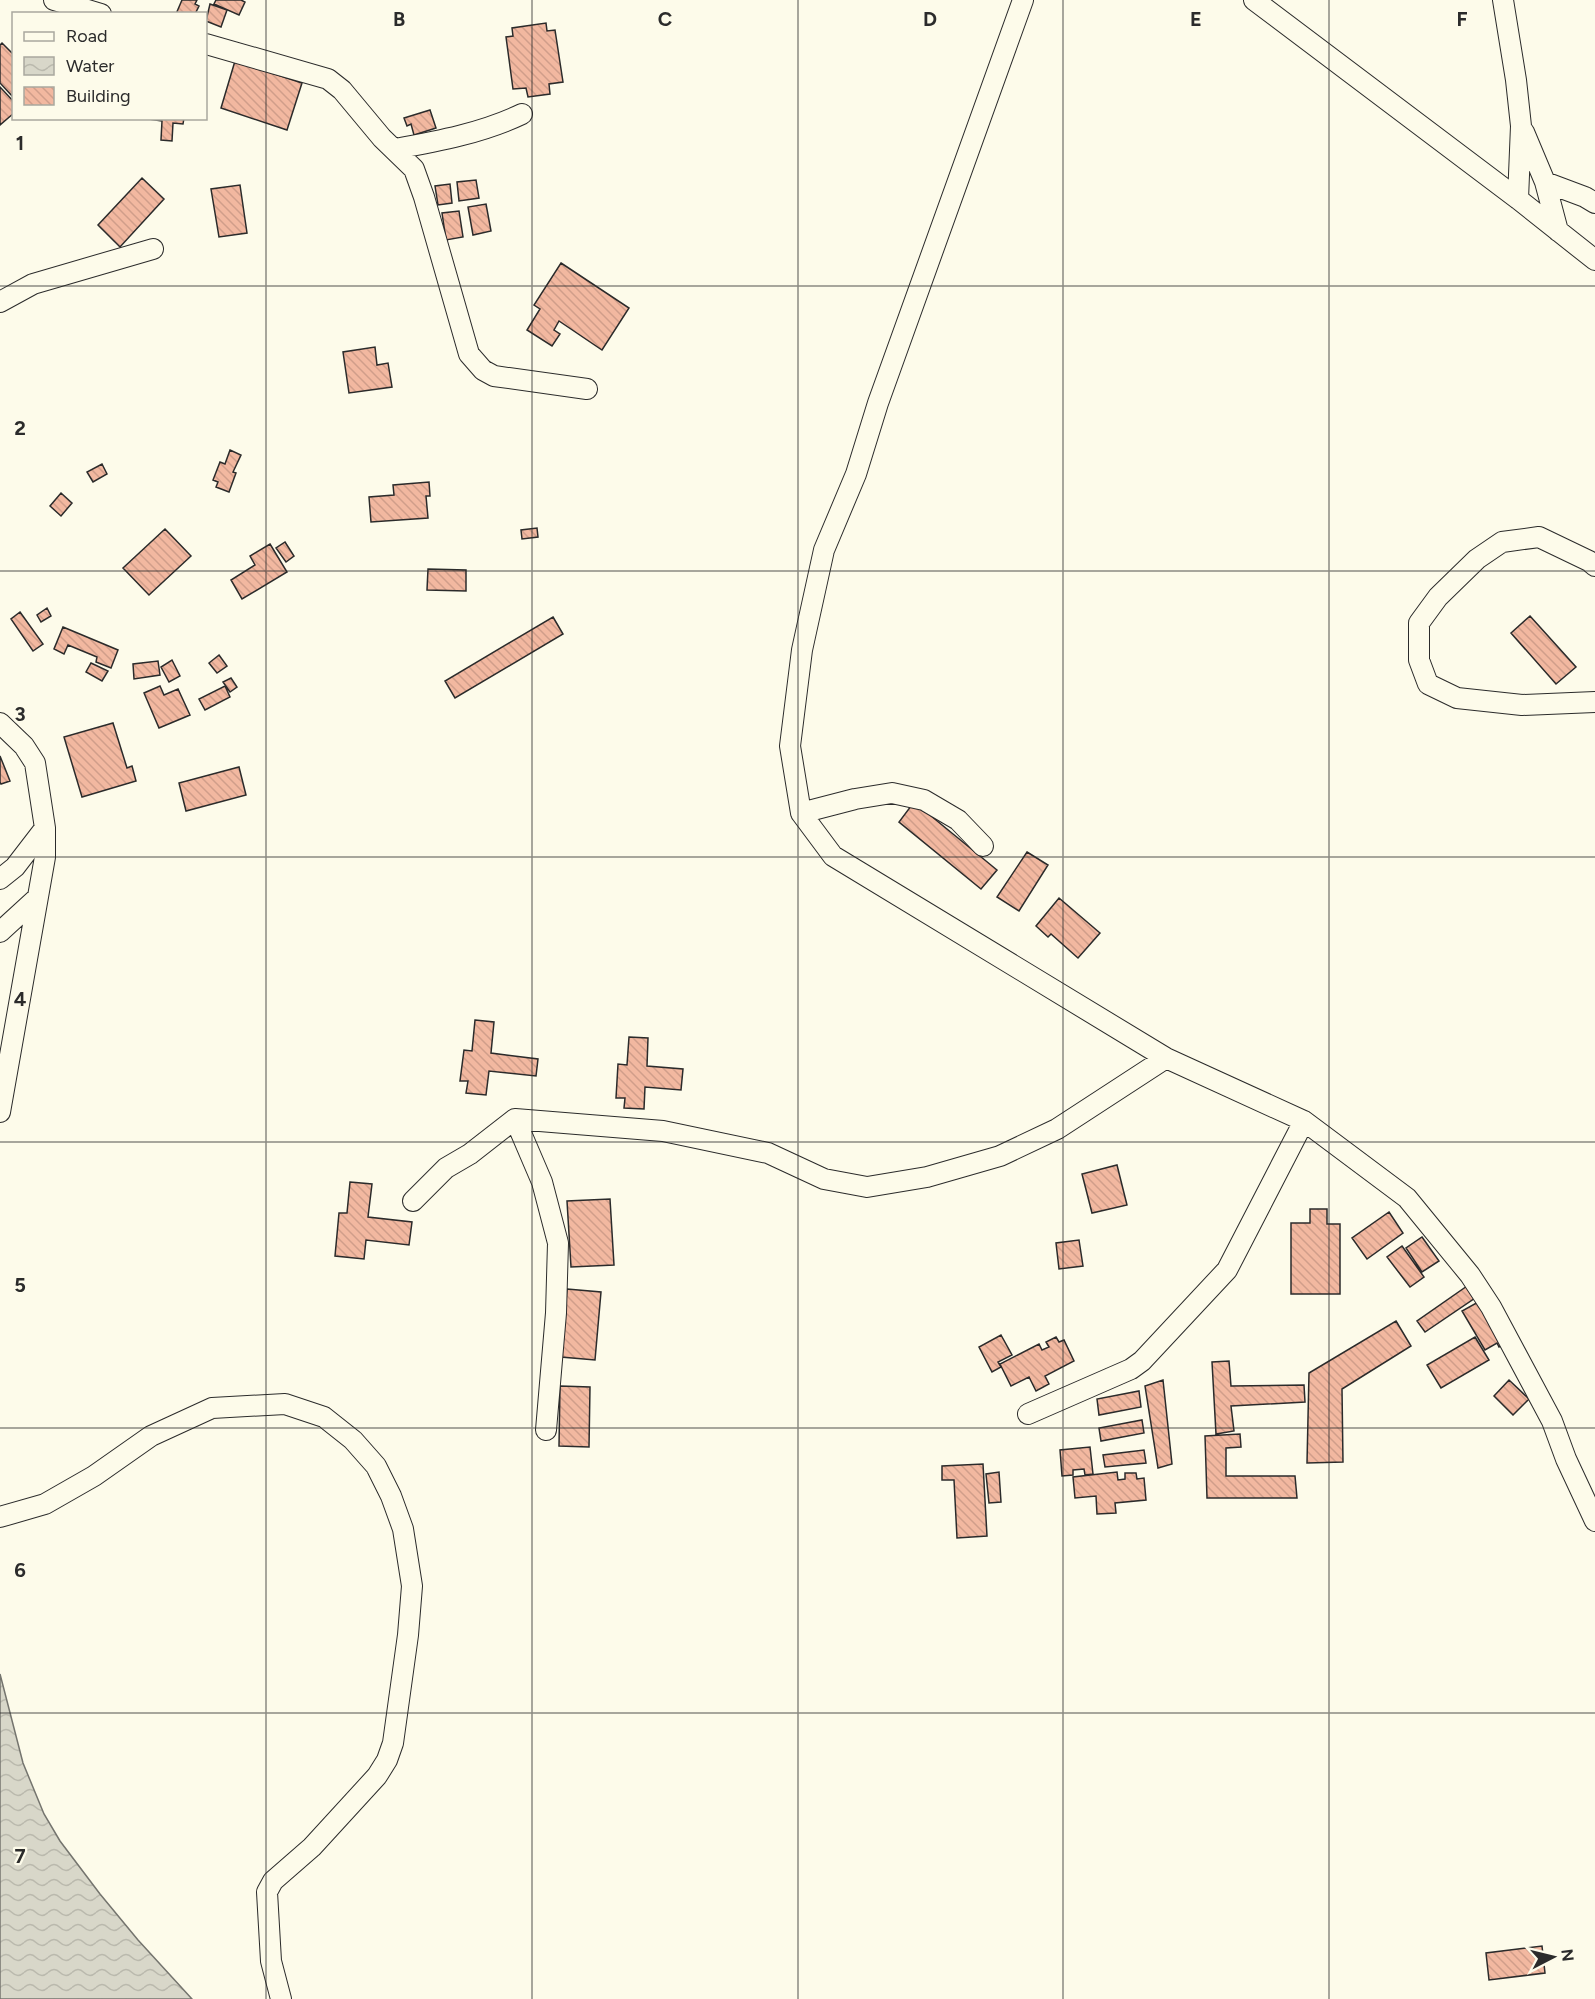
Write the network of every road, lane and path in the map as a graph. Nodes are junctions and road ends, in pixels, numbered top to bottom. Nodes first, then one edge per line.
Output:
1 (54, 0) edge
2 (1023, 0) edge
3 (1254, 0) edge
4 (1503, 0) edge
5 (94, 12) edge
6 (207, 44) edge
7 (522, 114) dead end
8 (1521, 126) junction
9 (395, 149) junction
10 (1545, 182) junction
11 (1518, 199) junction
12 (1595, 203) edge
13 (1558, 231) junction
14 (153, 249) dead end
15 (1595, 260) edge
16 (0, 302) edge
17 (587, 389) dead end
18 (1595, 566) edge
19 (1595, 702) edge
20 (0, 723) edge
21 (801, 813) junction
22 (45, 828) junction
23 (983, 846) dead end
24 (0, 879) edge
25 (38, 898) junction
26 (0, 932) edge
27 (1166, 1058) junction
28 (0, 1112) edge
29 (515, 1119) junction
30 (1304, 1121) junction
31 (413, 1201) dead end
32 (1029, 1414) dead end
33 (546, 1430) dead end
34 (0, 1516) edge
35 (1595, 1521) edge
36 (281, 1999) edge

1 - 5 street
2 - 21 street
3 - 11 street
4 - 8 street
6 - 9 street
7 - 9 street
8 - 10 street
8 - 11 street
9 - 17 street
10 - 12 street
10 - 13 street
11 - 13 street
13 - 15 street
14 - 16 street
18 - 19 street
20 - 22 street
21 - 23 street
21 - 27 street
22 - 24 street
22 - 25 street
25 - 26 street
25 - 28 street
27 - 29 street
27 - 30 street
29 - 31 street
29 - 33 street
30 - 32 street
30 - 35 street
34 - 36 street

